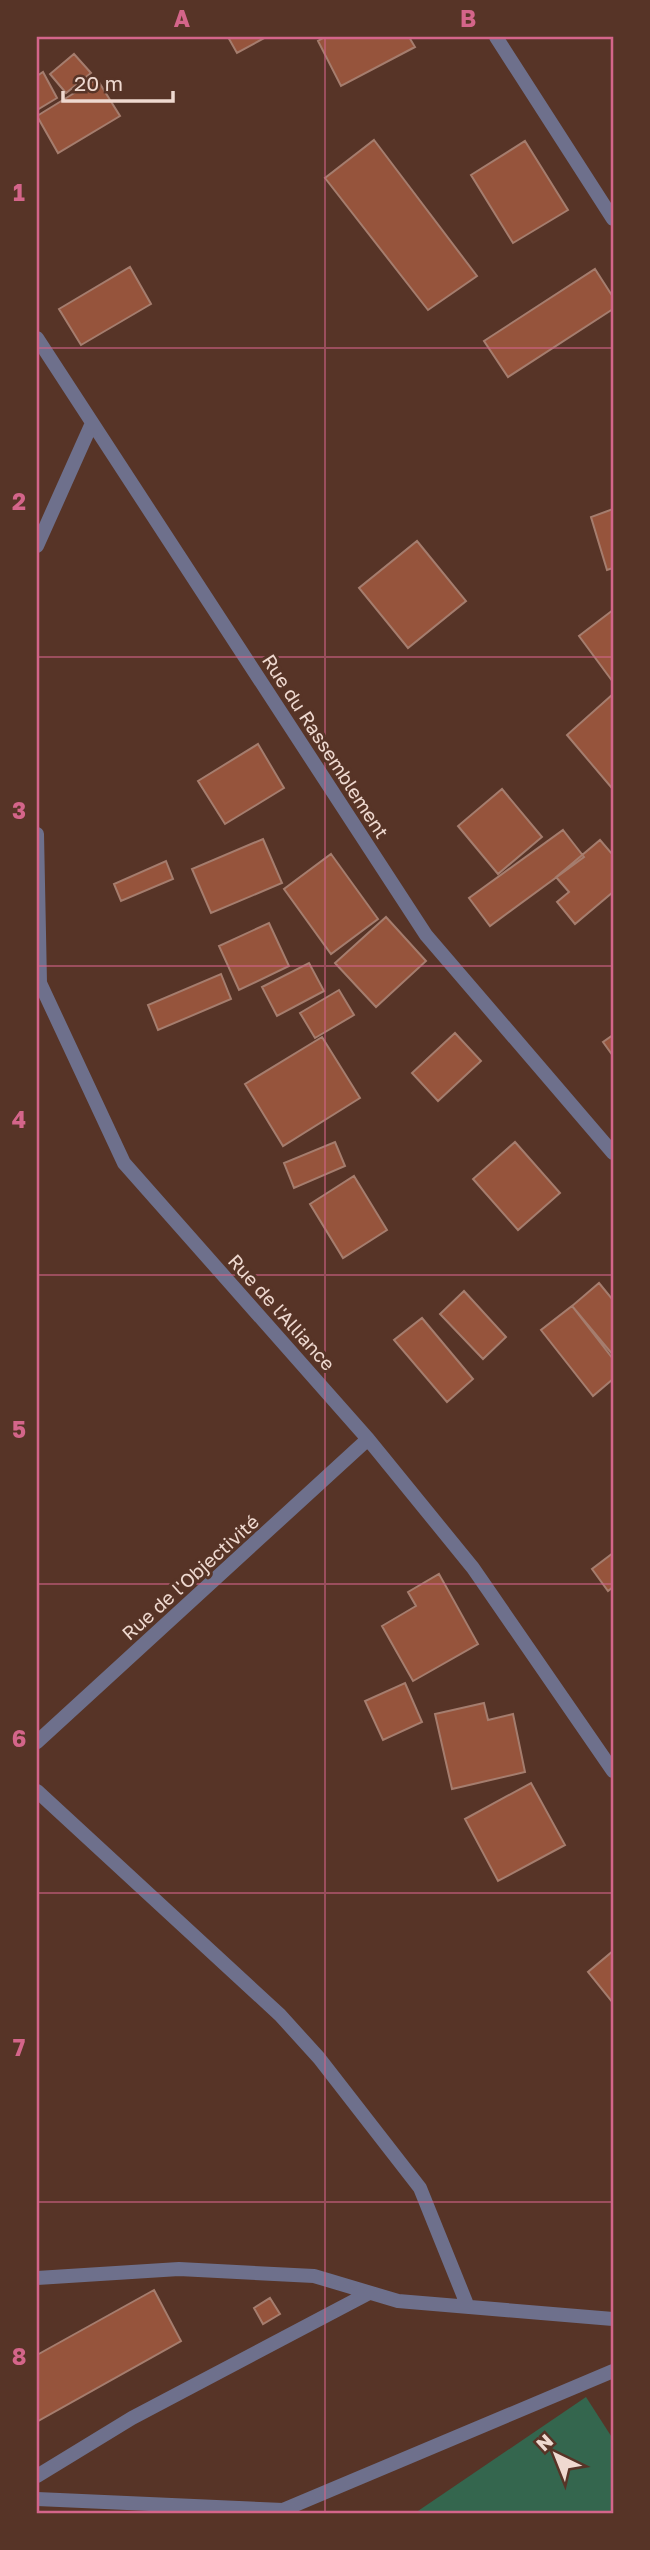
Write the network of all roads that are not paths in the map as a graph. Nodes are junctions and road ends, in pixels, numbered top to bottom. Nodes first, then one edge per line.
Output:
1 (496, 37) edge
2 (613, 219) edge
3 (37, 338) edge
4 (92, 423) junction
5 (37, 546) edge
6 (37, 834) edge
7 (613, 1153) edge
8 (368, 1439) junction
9 (37, 1742) edge
10 (613, 1771) edge
11 (37, 1791) edge
12 (37, 2278) edge
13 (369, 2292) junction
14 (468, 2307) junction
15 (613, 2319) edge
16 (613, 2371) edge
17 (37, 2476) edge
18 (37, 2499) edge

1 - 2 street
3 - 4 street, Rue du Rassemblement
4 - 5 street
4 - 7 street, Rue du Rassemblement
6 - 8 street, Rue de l'Alliance
8 - 9 street, Rue de l'Objectivité
8 - 10 street, Rue de l'Alliance
11 - 14 street
12 - 13 street
13 - 14 street
13 - 17 street
14 - 15 street
16 - 18 street

